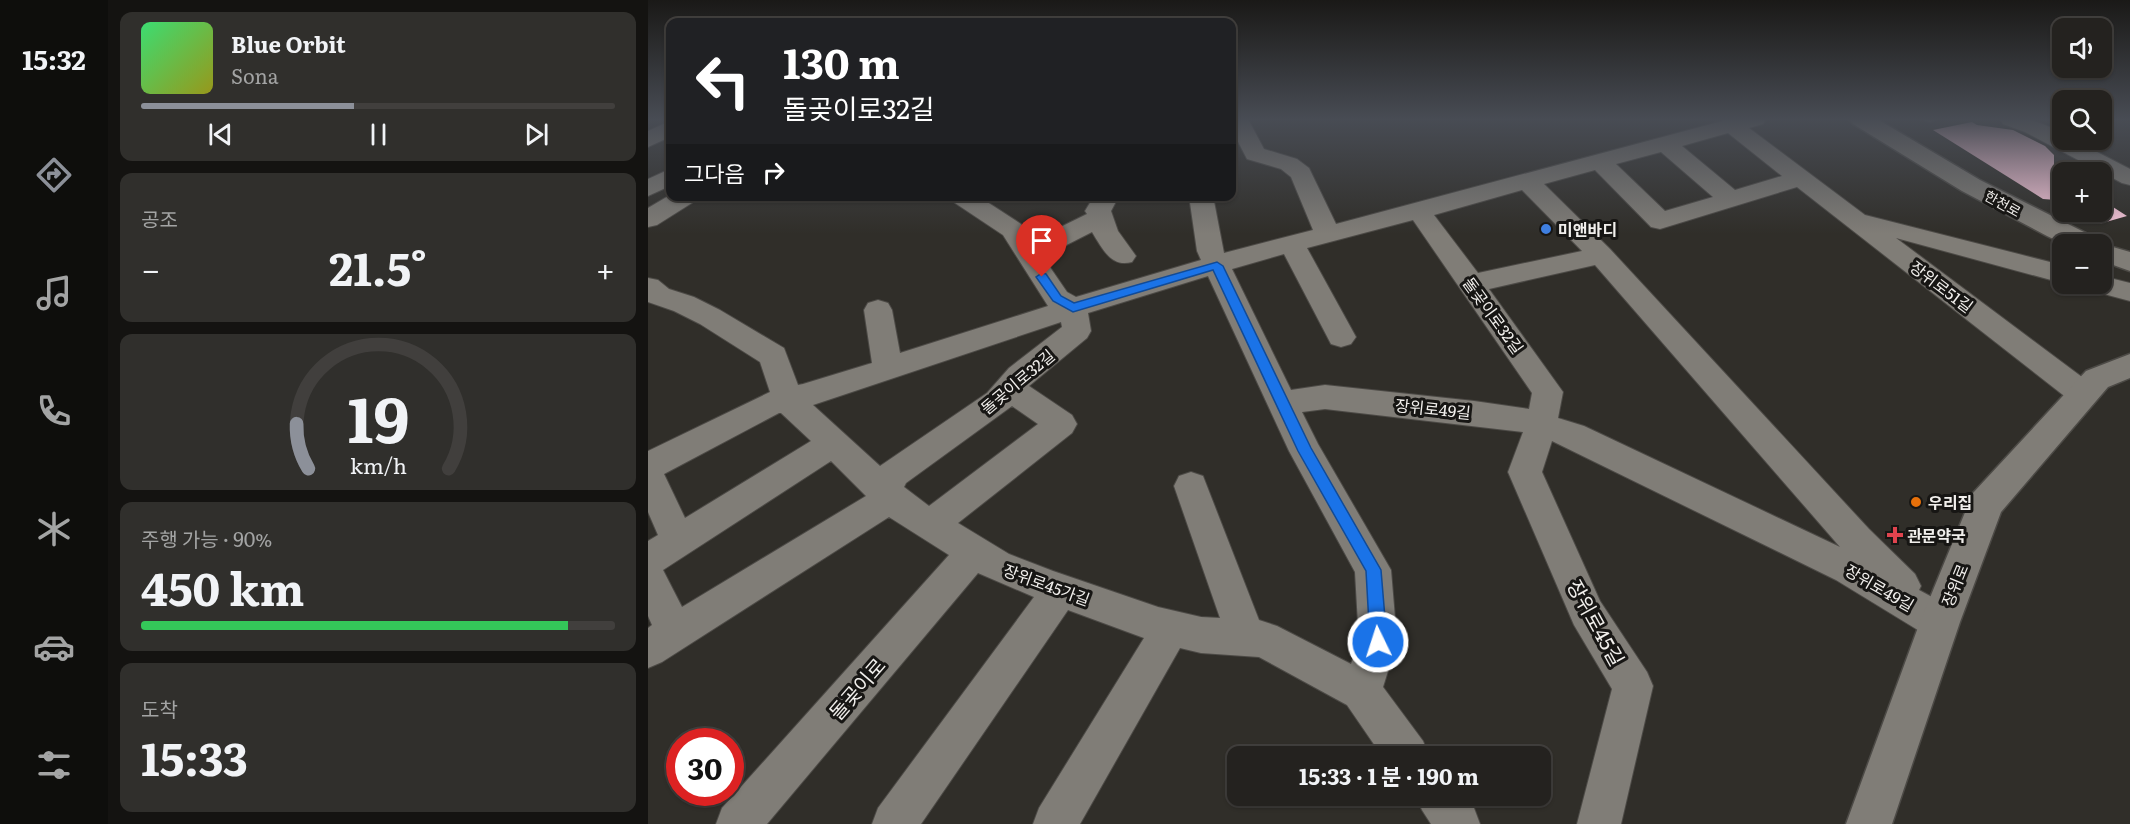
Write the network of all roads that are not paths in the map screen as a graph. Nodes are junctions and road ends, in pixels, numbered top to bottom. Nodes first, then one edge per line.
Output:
1 (1267, 157) edge
2 (1612, 157) edge
3 (1682, 157) edge
4 (1780, 157) edge
5 (1924, 157) edge
6 (2091, 157) edge
7 (1599, 161) junction
8 (666, 178) edge
9 (1801, 178) junction
10 (2130, 178) edge
11 (1526, 180) junction
12 (648, 189) edge
13 (1732, 200) junction
14 (678, 201) edge
15 (968, 201) edge
16 (1202, 201) edge
17 (1104, 207) edge
18 (1419, 212) junction
19 (1852, 218) junction
20 (648, 219) edge
21 (1328, 234) junction
22 (2063, 234) edge
23 (1292, 244) junction
24 (1028, 254) junction
25 (1601, 255) junction
26 (1123, 256) dead end
27 (1217, 266) junction
28 (2052, 271) edge
29 (1471, 284) junction
30 (648, 287) edge
31 (2112, 287) edge
32 (2130, 292) edge
33 (1073, 308) junction
34 (878, 310) dead end
35 (1341, 337) dead end
36 (2130, 365) edge
37 (888, 369) junction
38 (1010, 388) junction
39 (2083, 394) junction
40 (788, 400) junction
41 (1282, 403) junction
42 (1541, 425) junction
43 (833, 443) junction
44 (648, 466) edge
45 (648, 476) edge
46 (1191, 486) dead end
47 (885, 490) junction
48 (930, 525) junction
49 (679, 541) junction
50 (974, 552) junction
51 (648, 560) edge
52 (648, 577) edge
53 (1060, 591) junction
54 (1940, 622) junction
55 (1171, 628) junction
56 (1239, 638) junction
57 (661, 641) edge
58 (1361, 691) junction
59 (1401, 746) edge
60 (1445, 806) edge
61 (738, 824) edge
62 (894, 824) edge
63 (1055, 824) edge
64 (1458, 824) edge
65 (1599, 824) edge
66 (1869, 824) edge

1 - 21 street
2 - 7 street
3 - 13 street
4 - 9 street, 장위로51길
5 - 22 street, 한천로
6 - 10 street
7 - 11 street
7 - 13 street
8 - 12 street
9 - 13 street
9 - 19 street, 장위로51길
11 - 18 street
11 - 25 street, 장위로49길
14 - 20 street
15 - 24 street
16 - 27 street
17 - 24 street
17 - 26 street
18 - 21 street
18 - 29 street, 돌곶이로32길
19 - 28 street
19 - 39 street, 장위로51길
21 - 23 street
23 - 27 street
23 - 35 street
24 - 33 street
25 - 29 street
25 - 54 street, 장위로49길
27 - 33 street
27 - 41 street
29 - 42 street, 돌곶이로32길
30 - 40 street
31 - 32 street
33 - 37 street
33 - 38 street, 돌곶이로32길
34 - 37 street
36 - 39 street, 장위로
37 - 40 street
38 - 47 street, 돌곶이로32길
38 - 48 street
39 - 54 street, 장위로
40 - 43 street, 장위로45가길
40 - 44 street
41 - 42 street, 장위로49길
41 - 58 street
42 - 54 street, 장위로49길
42 - 65 street, 장위로45길
43 - 47 street, 장위로45가길
43 - 49 street
45 - 49 street
46 - 56 street
47 - 48 street, 장위로45가길
47 - 57 street
48 - 50 street, 장위로45가길
49 - 51 street
50 - 53 street, 장위로45가길
50 - 61 street, 돌곶이로
52 - 57 street
53 - 55 street, 장위로45가길
53 - 62 street
54 - 66 street, 장위로
55 - 56 street, 장위로45가길
55 - 63 street
56 - 58 street, 장위로45가길
58 - 59 street
60 - 64 street

